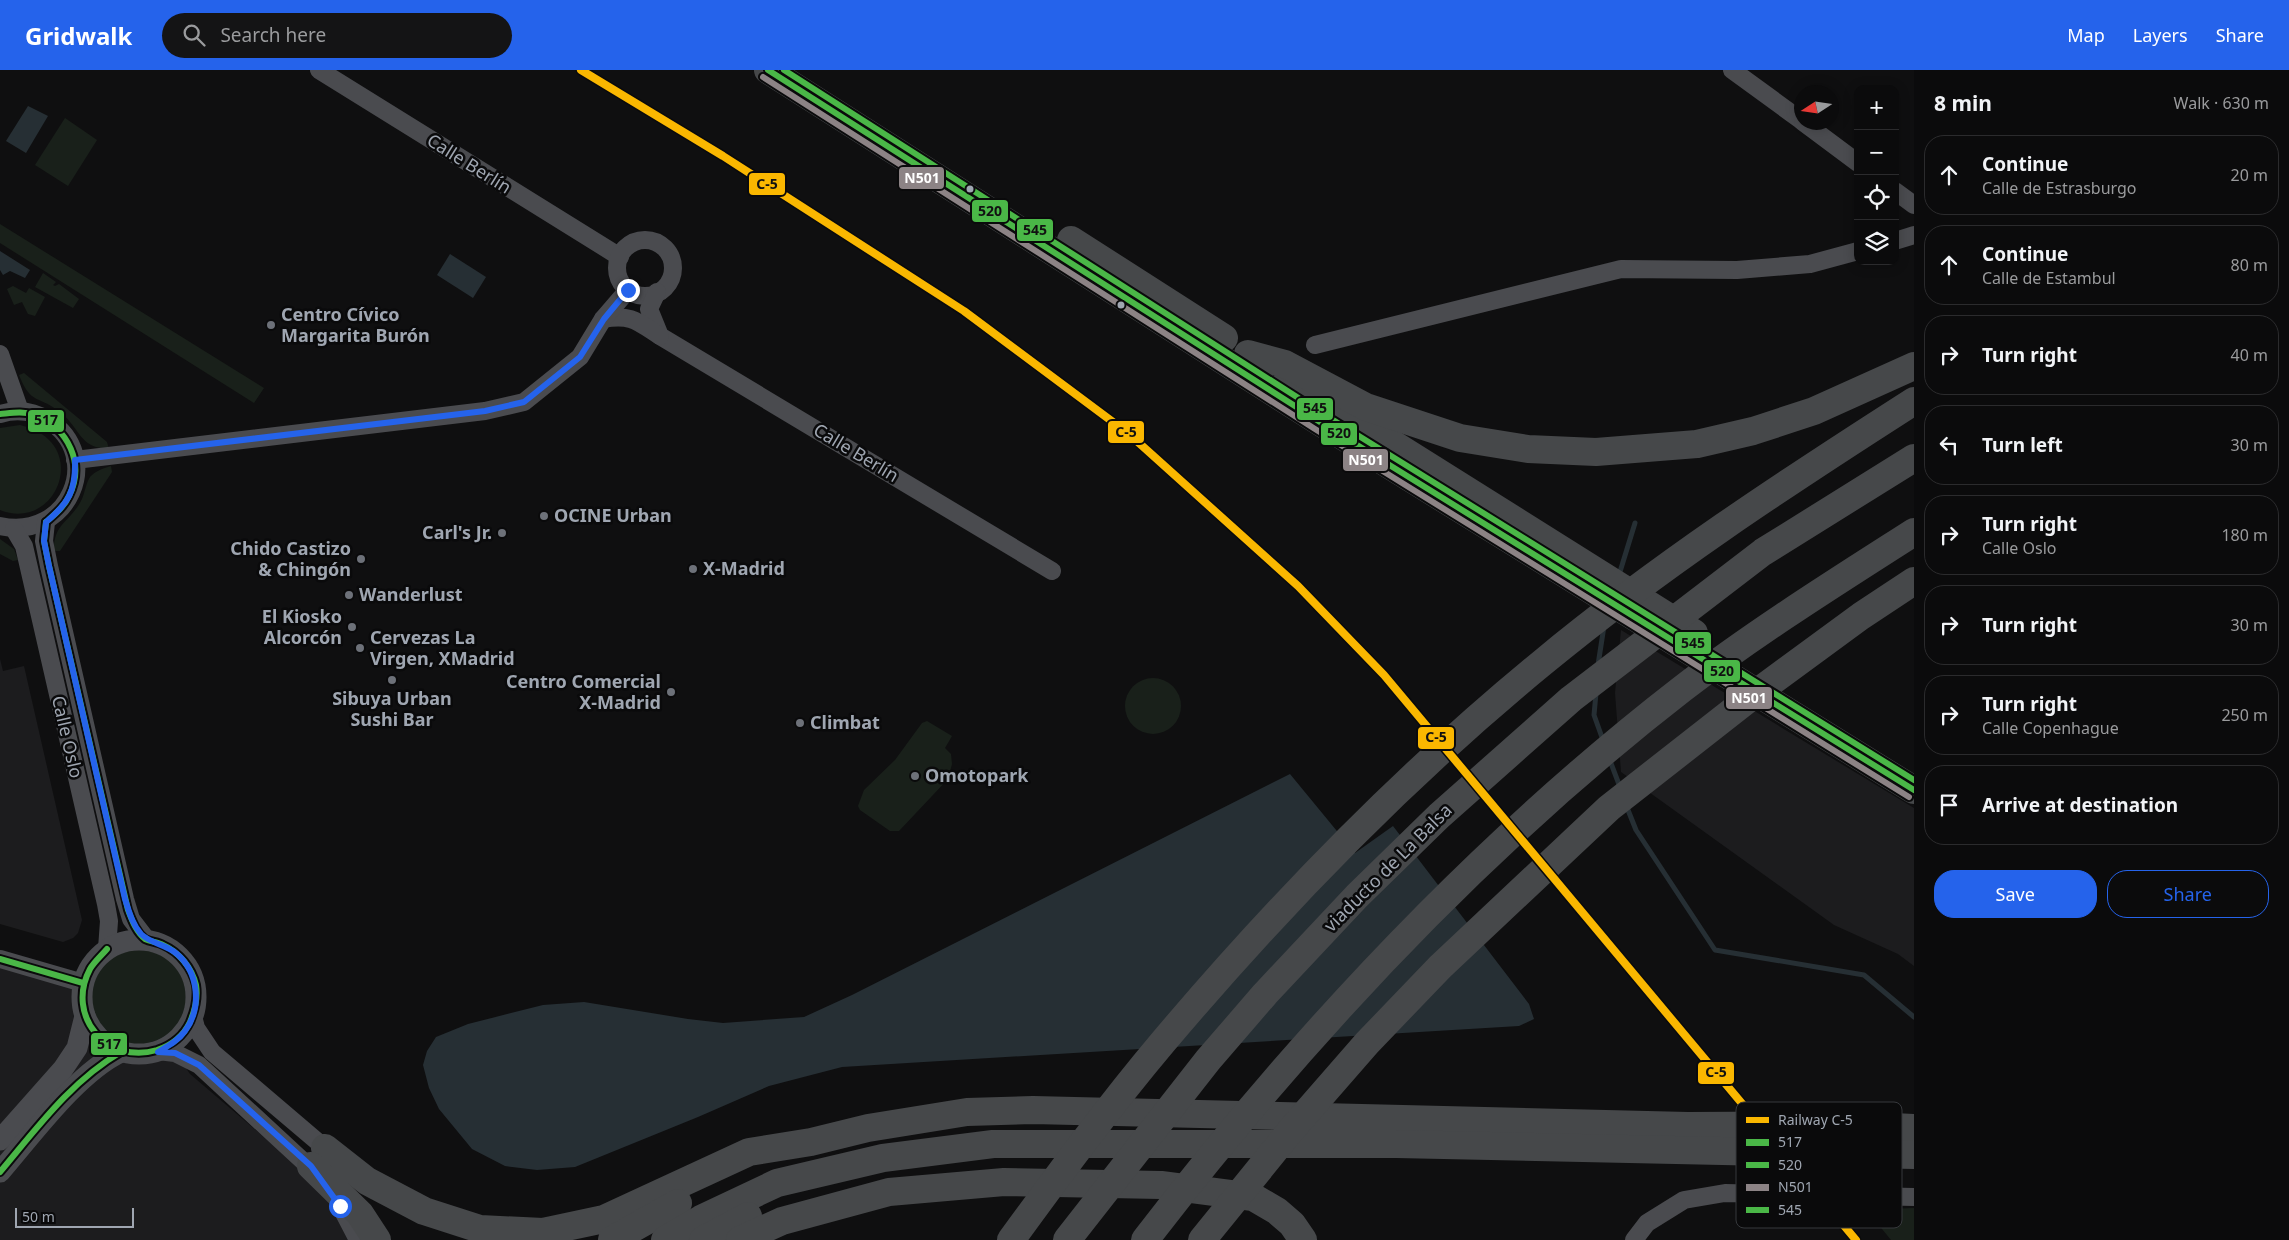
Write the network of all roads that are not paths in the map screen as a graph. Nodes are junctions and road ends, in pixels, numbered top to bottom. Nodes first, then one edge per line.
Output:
1 (319, 70) edge
2 (768, 70) edge
3 (796, 70) edge
4 (1732, 70) edge
5 (1794, 116) edge
6 (1813, 130) edge
7 (1854, 160) edge
8 (1899, 194) edge
9 (1914, 205) edge
10 (1914, 235) edge
11 (1899, 240) edge
12 (1854, 253) edge
13 (620, 257) junction
14 (628, 290) junction
15 (657, 292) junction
16 (604, 319) junction
17 (660, 336) junction
18 (1315, 345) dead end
19 (0, 354) edge
20 (1248, 354) junction
21 (1914, 366) edge
22 (1914, 401) edge
23 (20, 411) junction
24 (0, 414) edge
25 (1914, 422) edge
26 (1914, 458) edge
27 (75, 460) junction
28 (1755, 504) junction
29 (46, 522) junction
30 (7, 528) edge
31 (1914, 532) edge
32 (1052, 571) dead end
33 (1911, 583) edge
34 (1614, 593) junction
35 (1914, 775) edge
36 (1914, 790) edge
37 (147, 940) junction
38 (108, 948) junction
39 (0, 958) edge
40 (83, 983) junction
41 (85, 1016) junction
42 (193, 1016) junction
43 (121, 1052) junction
44 (158, 1052) junction
45 (1736, 1126) edge
46 (0, 1140) edge
47 (812, 1142) junction
48 (1736, 1151) edge
49 (318, 1157) junction
50 (882, 1158) junction
51 (0, 1172) edge
52 (1736, 1193) edge
53 (358, 1240) edge
54 (377, 1240) edge
55 (612, 1240) edge
56 (665, 1240) edge
57 (703, 1240) edge
58 (740, 1240) edge
59 (1011, 1240) edge
60 (1067, 1240) edge
61 (1145, 1240) edge
62 (1202, 1240) edge
63 (1303, 1240) edge
64 (1634, 1240) edge

1 - 13 street, Calle Berlín
2 - 34 main road
3 - 20 main road
4 - 5 street
6 - 7 street
8 - 9 street
10 - 11 street
12 - 18 street
13 - 14 street
13 - 15 street
14 - 15 street
14 - 16 street
15 - 17 street
16 - 17 street, Calle Berlín
16 - 27 street
17 - 32 street, Calle Berlín
19 - 23 street
20 - 21 main road
20 - 34 main road
22 - 28 main road
23 - 24 street
23 - 27 street
25 - 28 main road
26 - 60 main road, viaducto de La Balsa
27 - 29 street
28 - 59 main road
29 - 30 street
29 - 37 street, Calle Oslo
30 - 38 street, Calle Oslo
31 - 61 main road
33 - 62 main road
34 - 35 main road
34 - 36 main road
37 - 38 street
37 - 42 street
38 - 40 street
39 - 40 street
40 - 41 street
41 - 43 street
41 - 46 street
42 - 44 street
42 - 49 street
43 - 44 street
43 - 51 street
44 - 49 street
45 - 47 main road
47 - 49 main road
47 - 55 main road
48 - 50 main road
49 - 53 street
49 - 54 main road
50 - 56 main road
50 - 57 main road
52 - 64 street
58 - 63 main road

